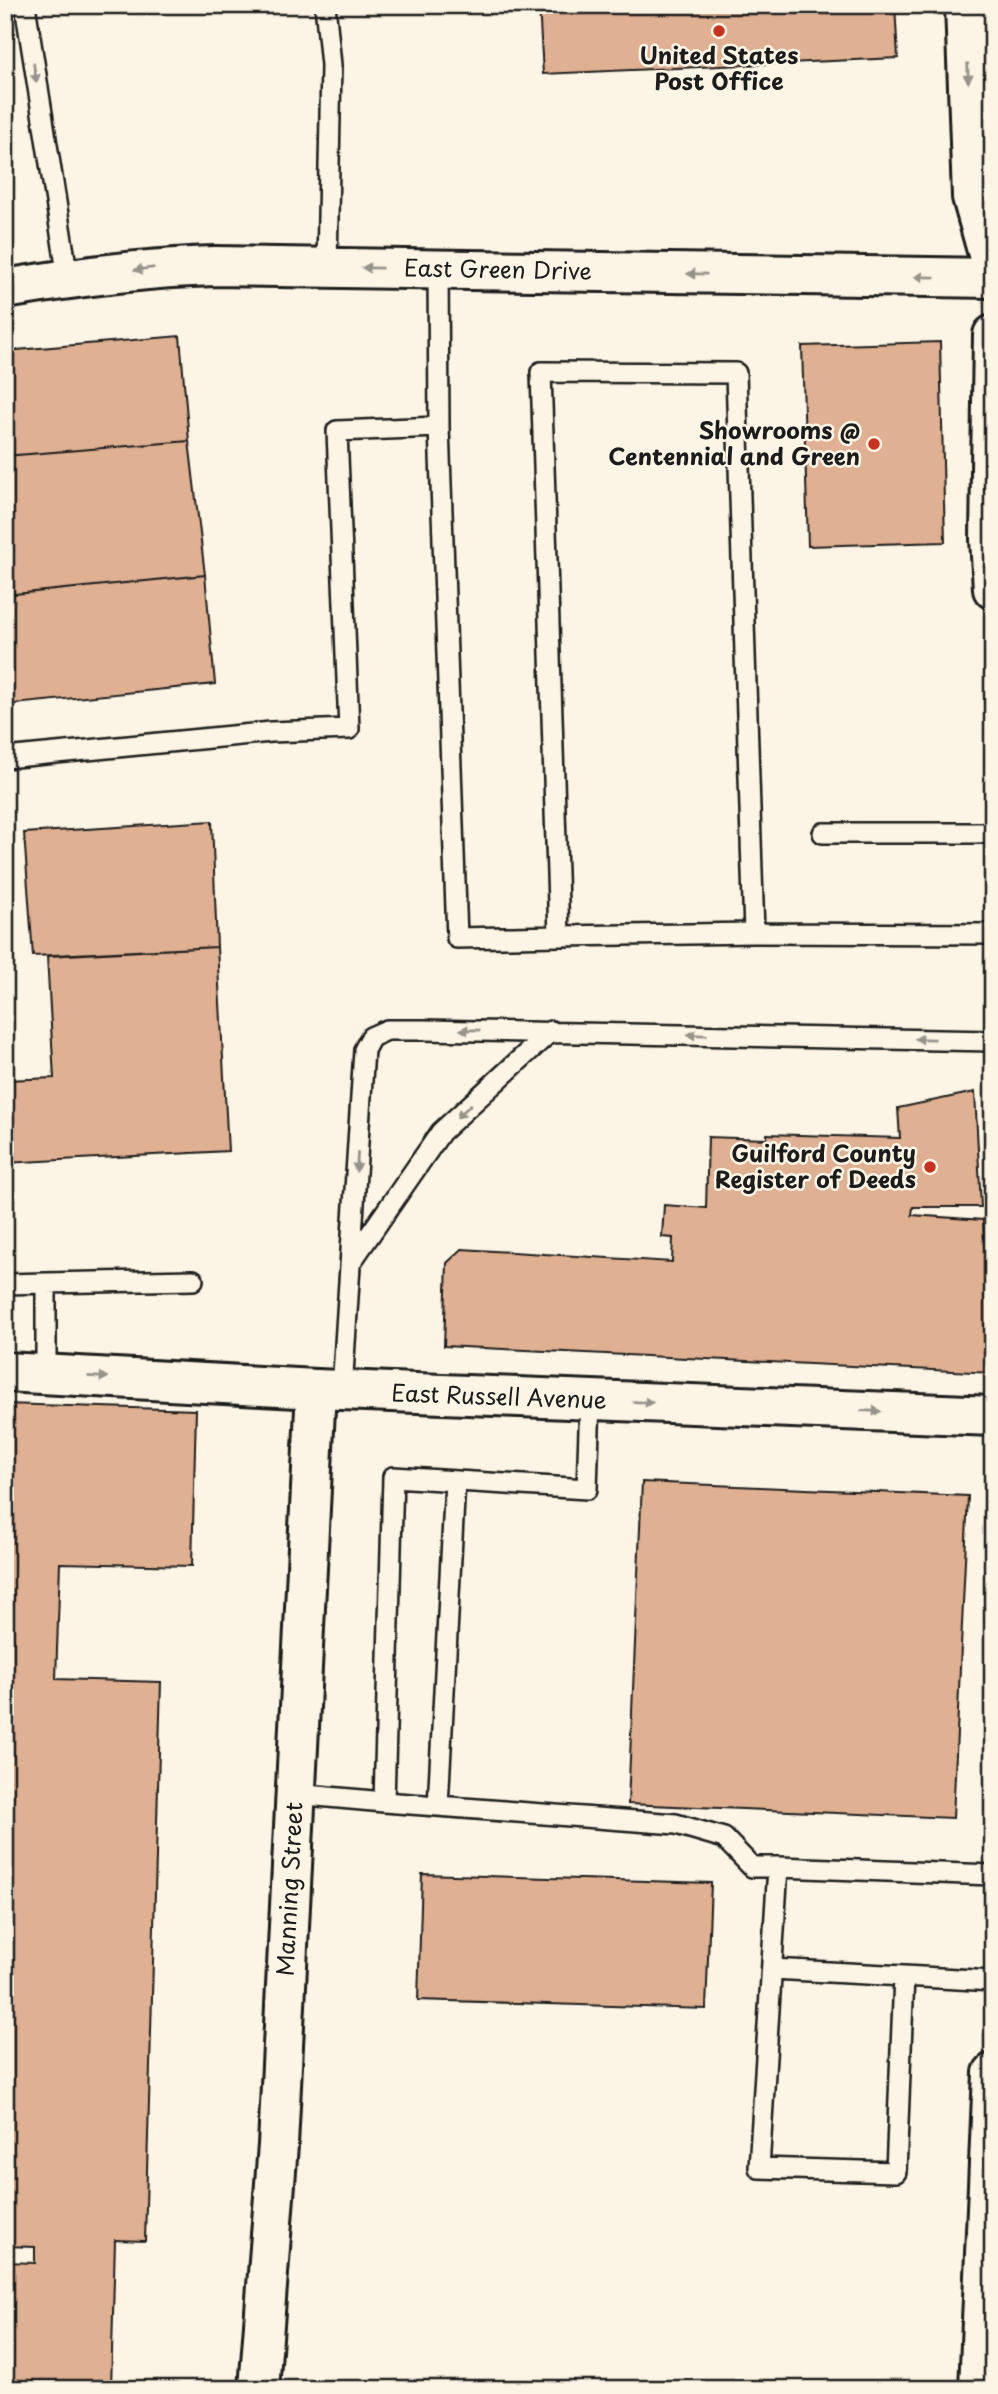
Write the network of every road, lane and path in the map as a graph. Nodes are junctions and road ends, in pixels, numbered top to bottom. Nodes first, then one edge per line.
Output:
1 (24, 5) edge
2 (325, 5) edge
3 (965, 5) edge
4 (327, 267) junction
5 (438, 269) junction
6 (993, 272) edge
7 (68, 278) junction
8 (993, 278) edge
9 (5, 289) edge
10 (993, 335) edge
11 (439, 427) junction
12 (991, 539) edge
13 (993, 589) edge
14 (5, 758) edge
15 (823, 833) dead end
16 (993, 833) edge
17 (754, 933) junction
18 (993, 934) edge
19 (559, 936) junction
20 (551, 1031) junction
21 (993, 1041) edge
22 (350, 1264) junction
23 (193, 1280) dead end
24 (46, 1283) junction
25 (5, 1284) edge
26 (5, 1372) edge
27 (46, 1374) junction
28 (329, 1390) junction
29 (590, 1400) junction
30 (993, 1416) edge
31 (455, 1481) junction
32 (295, 1794) junction
33 (384, 1802) junction
34 (439, 1806) junction
35 (778, 1867) junction
36 (993, 1875) edge
37 (772, 1969) junction
38 (904, 1976) junction
39 (993, 1982) edge
40 (993, 2073) edge
41 (992, 2092) edge
42 (984, 2380) edge
43 (259, 2389) edge

1 -> 7 lane
2 - 4 lane
3 -> 6 main road
5 -> 4 main road, East Green Drive
4 -> 7 main road, East Green Drive
8 -> 5 main road, East Green Drive
5 - 11 lane
7 - 9 main road, East Green Drive
10 - 12 main road
11 - 14 lane
11 - 19 lane
12 - 13 main road
15 - 16 lane
17 - 18 lane
17 - 19 lane
17 - 19 lane
21 -> 20 lane
20 -> 22 lane
20 -> 22 lane
22 - 28 lane
23 - 24 lane
24 - 25 lane
24 - 27 lane
26 - 27 main road, East Russell Avenue
27 -> 28 main road, East Russell Avenue
28 - 29 main road, East Russell Avenue
28 - 32 main road, Manning Street
29 -> 30 main road, East Russell Avenue
29 - 31 lane
31 - 33 lane
31 - 34 lane
32 - 33 lane
32 - 43 main road, Manning Street
33 - 34 lane
34 - 35 lane
35 - 36 lane
35 - 37 lane
37 - 38 lane
37 - 38 lane
38 - 39 lane
40 - 41 main road
41 - 42 main road

